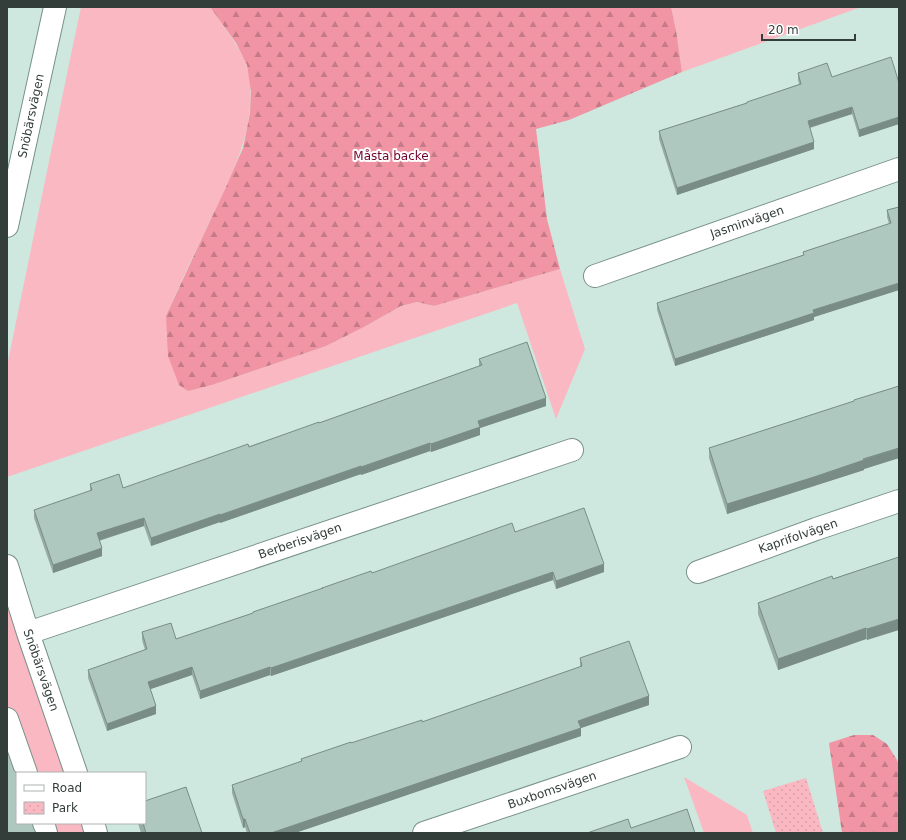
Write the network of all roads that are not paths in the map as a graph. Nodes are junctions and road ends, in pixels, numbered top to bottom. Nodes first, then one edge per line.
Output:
1 (55, 7) edge
2 (899, 169) edge
3 (7, 226) edge
4 (595, 276) dead end
5 (572, 450) dead end
6 (899, 502) edge
7 (7, 566) edge
8 (698, 572) dead end
9 (28, 633) junction
10 (7, 719) edge
11 (680, 747) dead end
12 (26, 772) edge
13 (76, 772) edge
14 (424, 833) edge

1 - 3 street, Snöbärsvägen
2 - 4 street, Jasminvägen
5 - 9 street, Berberisvägen
6 - 8 street, Kaprifolvägen
7 - 9 street, Snöbärsvägen
9 - 13 street, Snöbärsvägen
10 - 12 street
11 - 14 street, Buxbomsvägen

